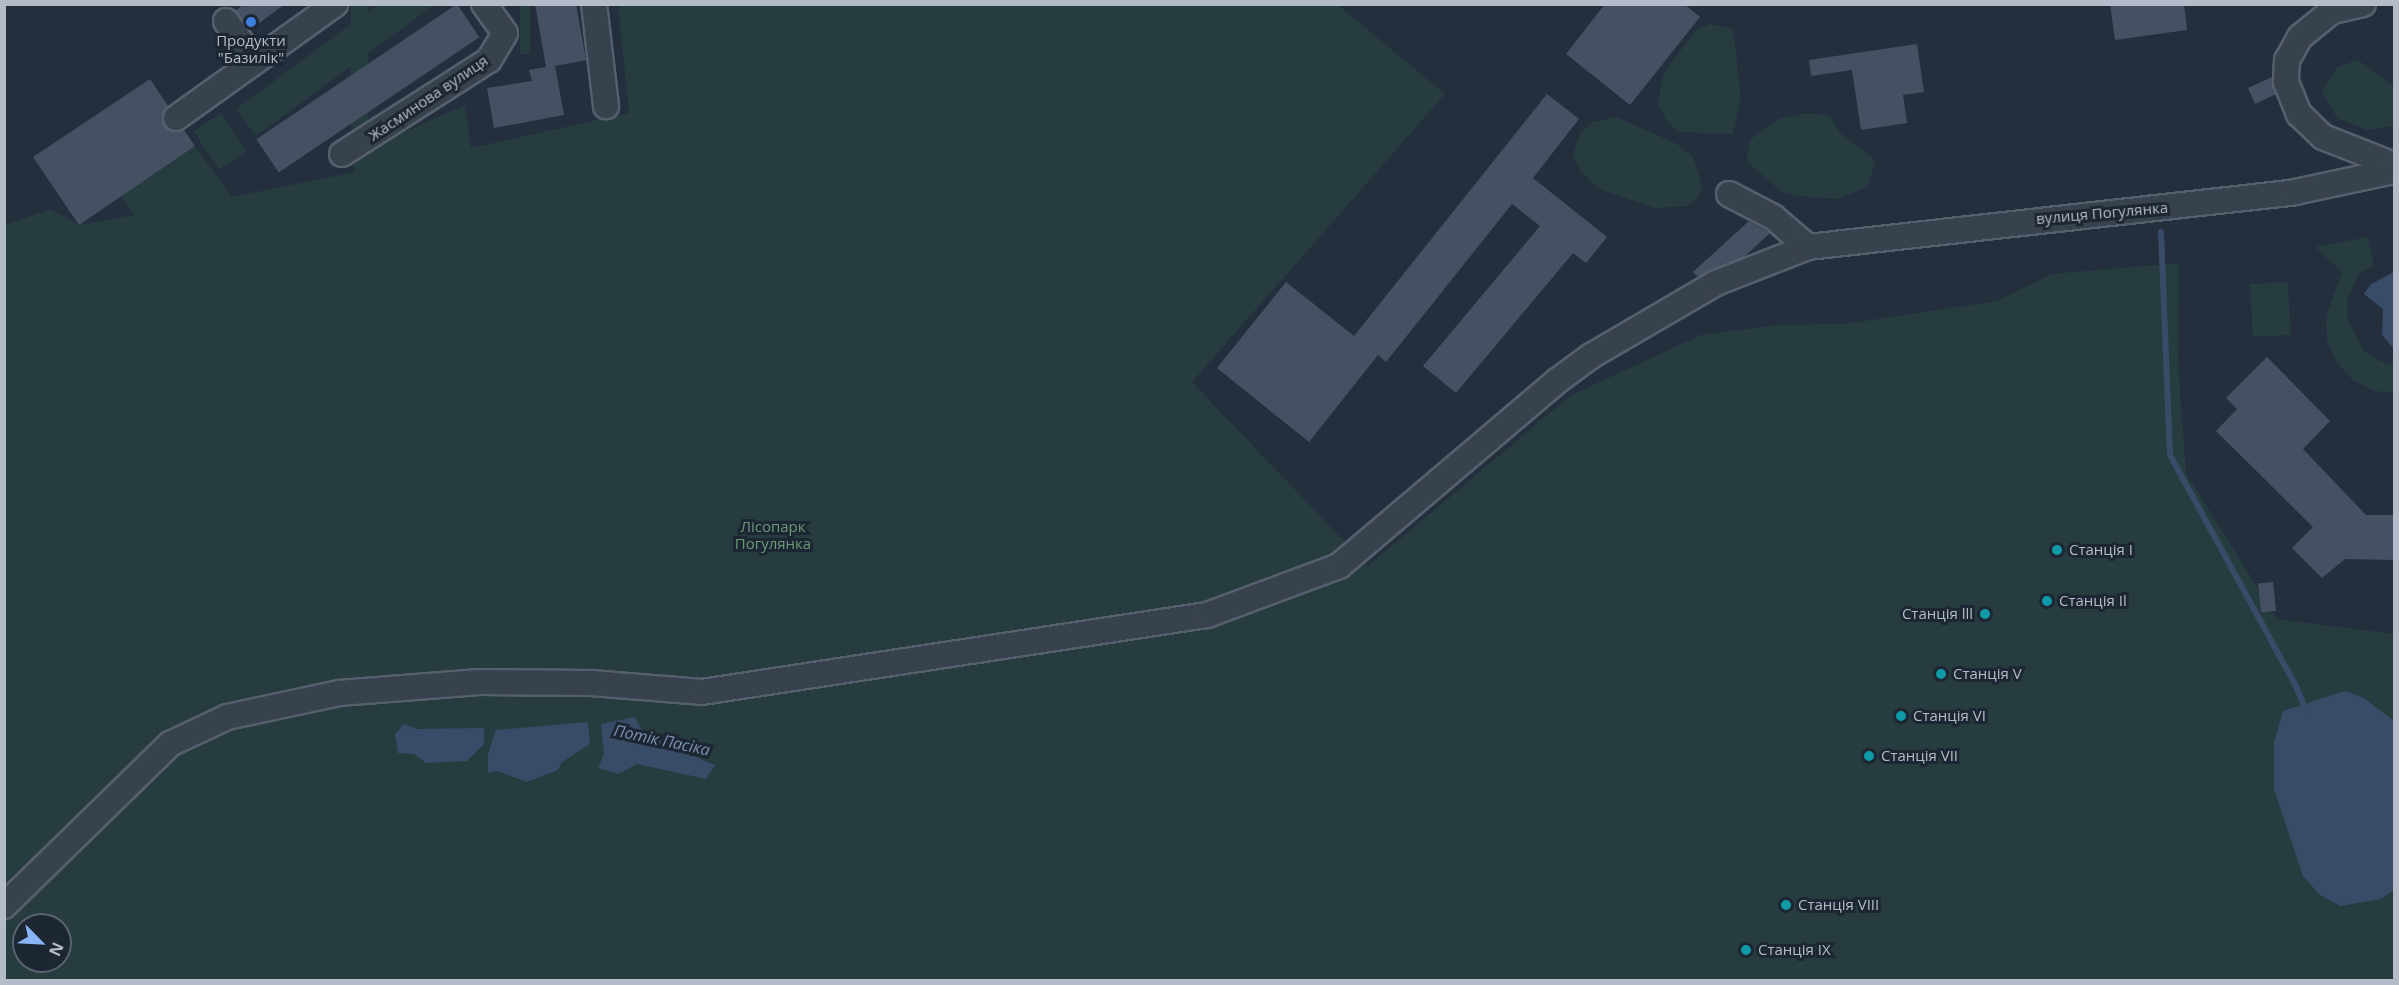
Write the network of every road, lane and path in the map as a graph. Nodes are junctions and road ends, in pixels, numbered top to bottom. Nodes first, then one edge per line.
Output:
1 (335, 4) edge
2 (484, 4) edge
3 (594, 4) edge
4 (2363, 4) edge
5 (226, 21) dead end
6 (255, 62) junction
7 (606, 106) dead end
8 (176, 118) dead end
9 (342, 154) dead end
10 (2394, 165) edge
11 (2394, 171) edge
12 (1729, 194) dead end
13 (1808, 247) junction
14 (4, 906) edge

1 - 6 street
2 - 9 street, Жасминова вулиця
3 - 7 street
4 - 10 street
5 - 6 street
6 - 8 street
11 - 13 street, вулиця Погулянка
12 - 13 street
13 - 14 street, вулиця Погулянка

